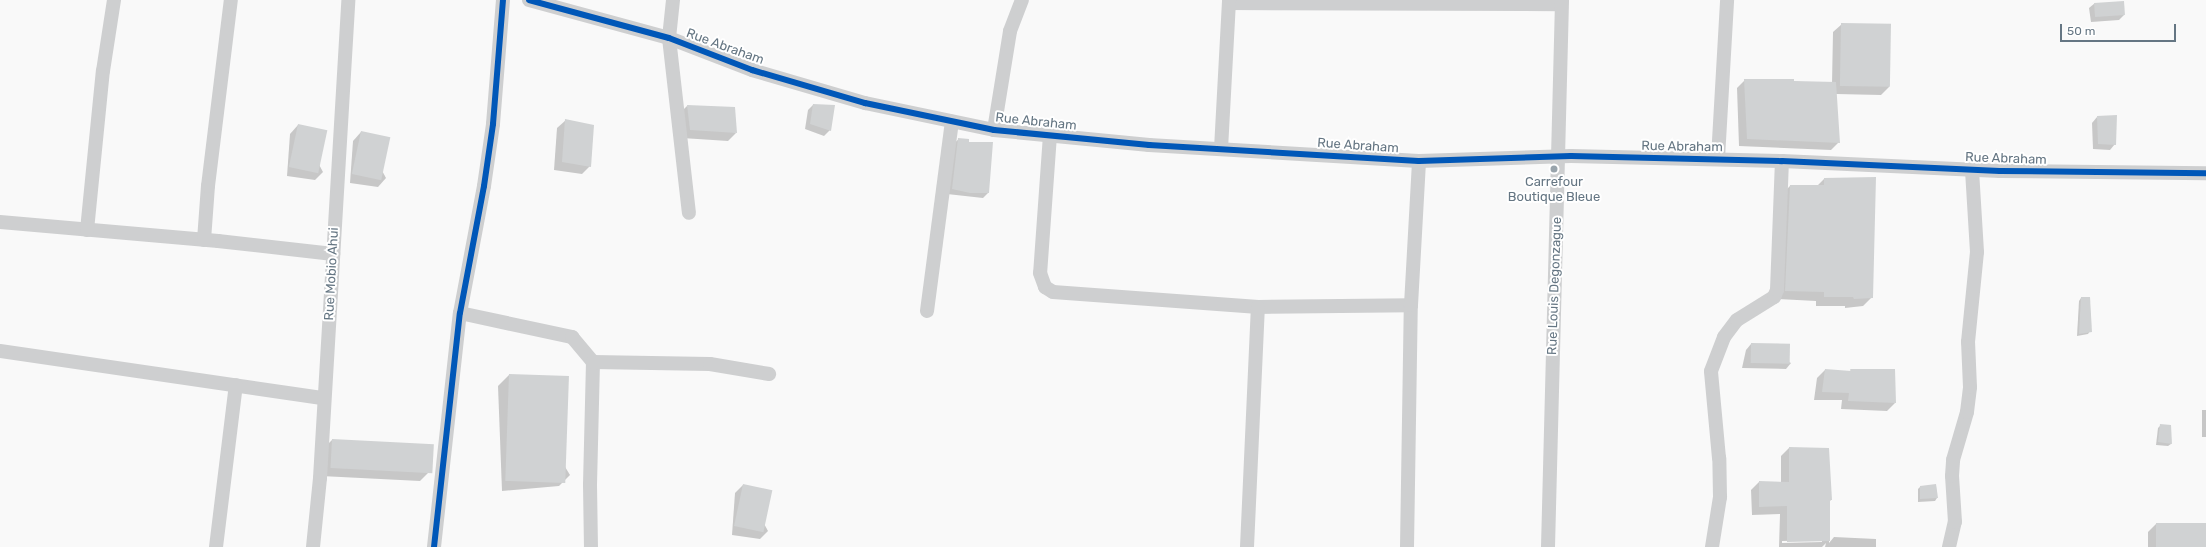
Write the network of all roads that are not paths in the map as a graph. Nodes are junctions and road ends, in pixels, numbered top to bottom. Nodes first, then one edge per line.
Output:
1 (114, 0) edge
2 (231, 0) edge
3 (348, 0) edge
4 (503, 0) edge
5 (529, 0) edge
6 (673, 0) edge
7 (1022, 0) edge
8 (1727, 0) edge
9 (550, 2) edge
10 (1229, 2) edge
11 (1562, 2) edge
12 (669, 38) junction
13 (952, 122) junction
14 (994, 130) junction
15 (1050, 135) junction
16 (1221, 149) junction
17 (1559, 156) junction
18 (1718, 158) junction
19 (1419, 161) junction
20 (1782, 161) junction
21 (1972, 170) junction
22 (2206, 173) edge
23 (688, 214) dead end
24 (0, 222) edge
25 (87, 230) junction
26 (204, 240) junction
27 (333, 254) junction
28 (1412, 305) junction
29 (1258, 307) junction
30 (927, 311) dead end
31 (460, 313) junction
32 (0, 350) edge
33 (594, 362) junction
34 (769, 374) dead end
35 (236, 385) junction
36 (324, 398) junction
37 (216, 547) edge
38 (313, 547) edge
39 (434, 547) edge
40 (591, 547) edge
41 (1247, 547) edge
42 (1407, 547) edge
43 (1548, 547) edge
44 (1712, 547) edge
45 (1949, 547) edge

1 - 25 street
2 - 26 street
3 - 27 street, Rue Mobio Ahui
4 - 31 street
5 - 9 street, Rue Abraham
6 - 12 street
7 - 14 street
8 - 18 street
9 - 12 street, Rue Abraham
10 - 11 street
10 - 16 street
11 - 17 street, Rue Louis Degonzague
12 - 13 street, Rue Abraham
12 - 23 street
13 - 14 street, Rue Abraham
13 - 30 street
14 - 15 street, Rue Abraham
15 - 16 street, Rue Abraham
15 - 29 street
16 - 19 street, Rue Abraham
17 - 18 street, Rue Abraham
17 - 19 street, Rue Abraham
17 - 43 street, Rue Louis Degonzague
18 - 20 street, Rue Abraham
19 - 28 street
20 - 21 street, Rue Abraham
20 - 44 street
21 - 22 street, Rue Abraham
21 - 45 street
24 - 25 street
25 - 26 street
26 - 27 street
27 - 36 street, Rue Mobio Ahui
28 - 29 street
28 - 42 street
29 - 41 street
31 - 33 street
31 - 39 street
32 - 35 street
33 - 34 street
33 - 40 street
35 - 36 street
35 - 37 street
36 - 38 street, Rue Mobio Ahui

